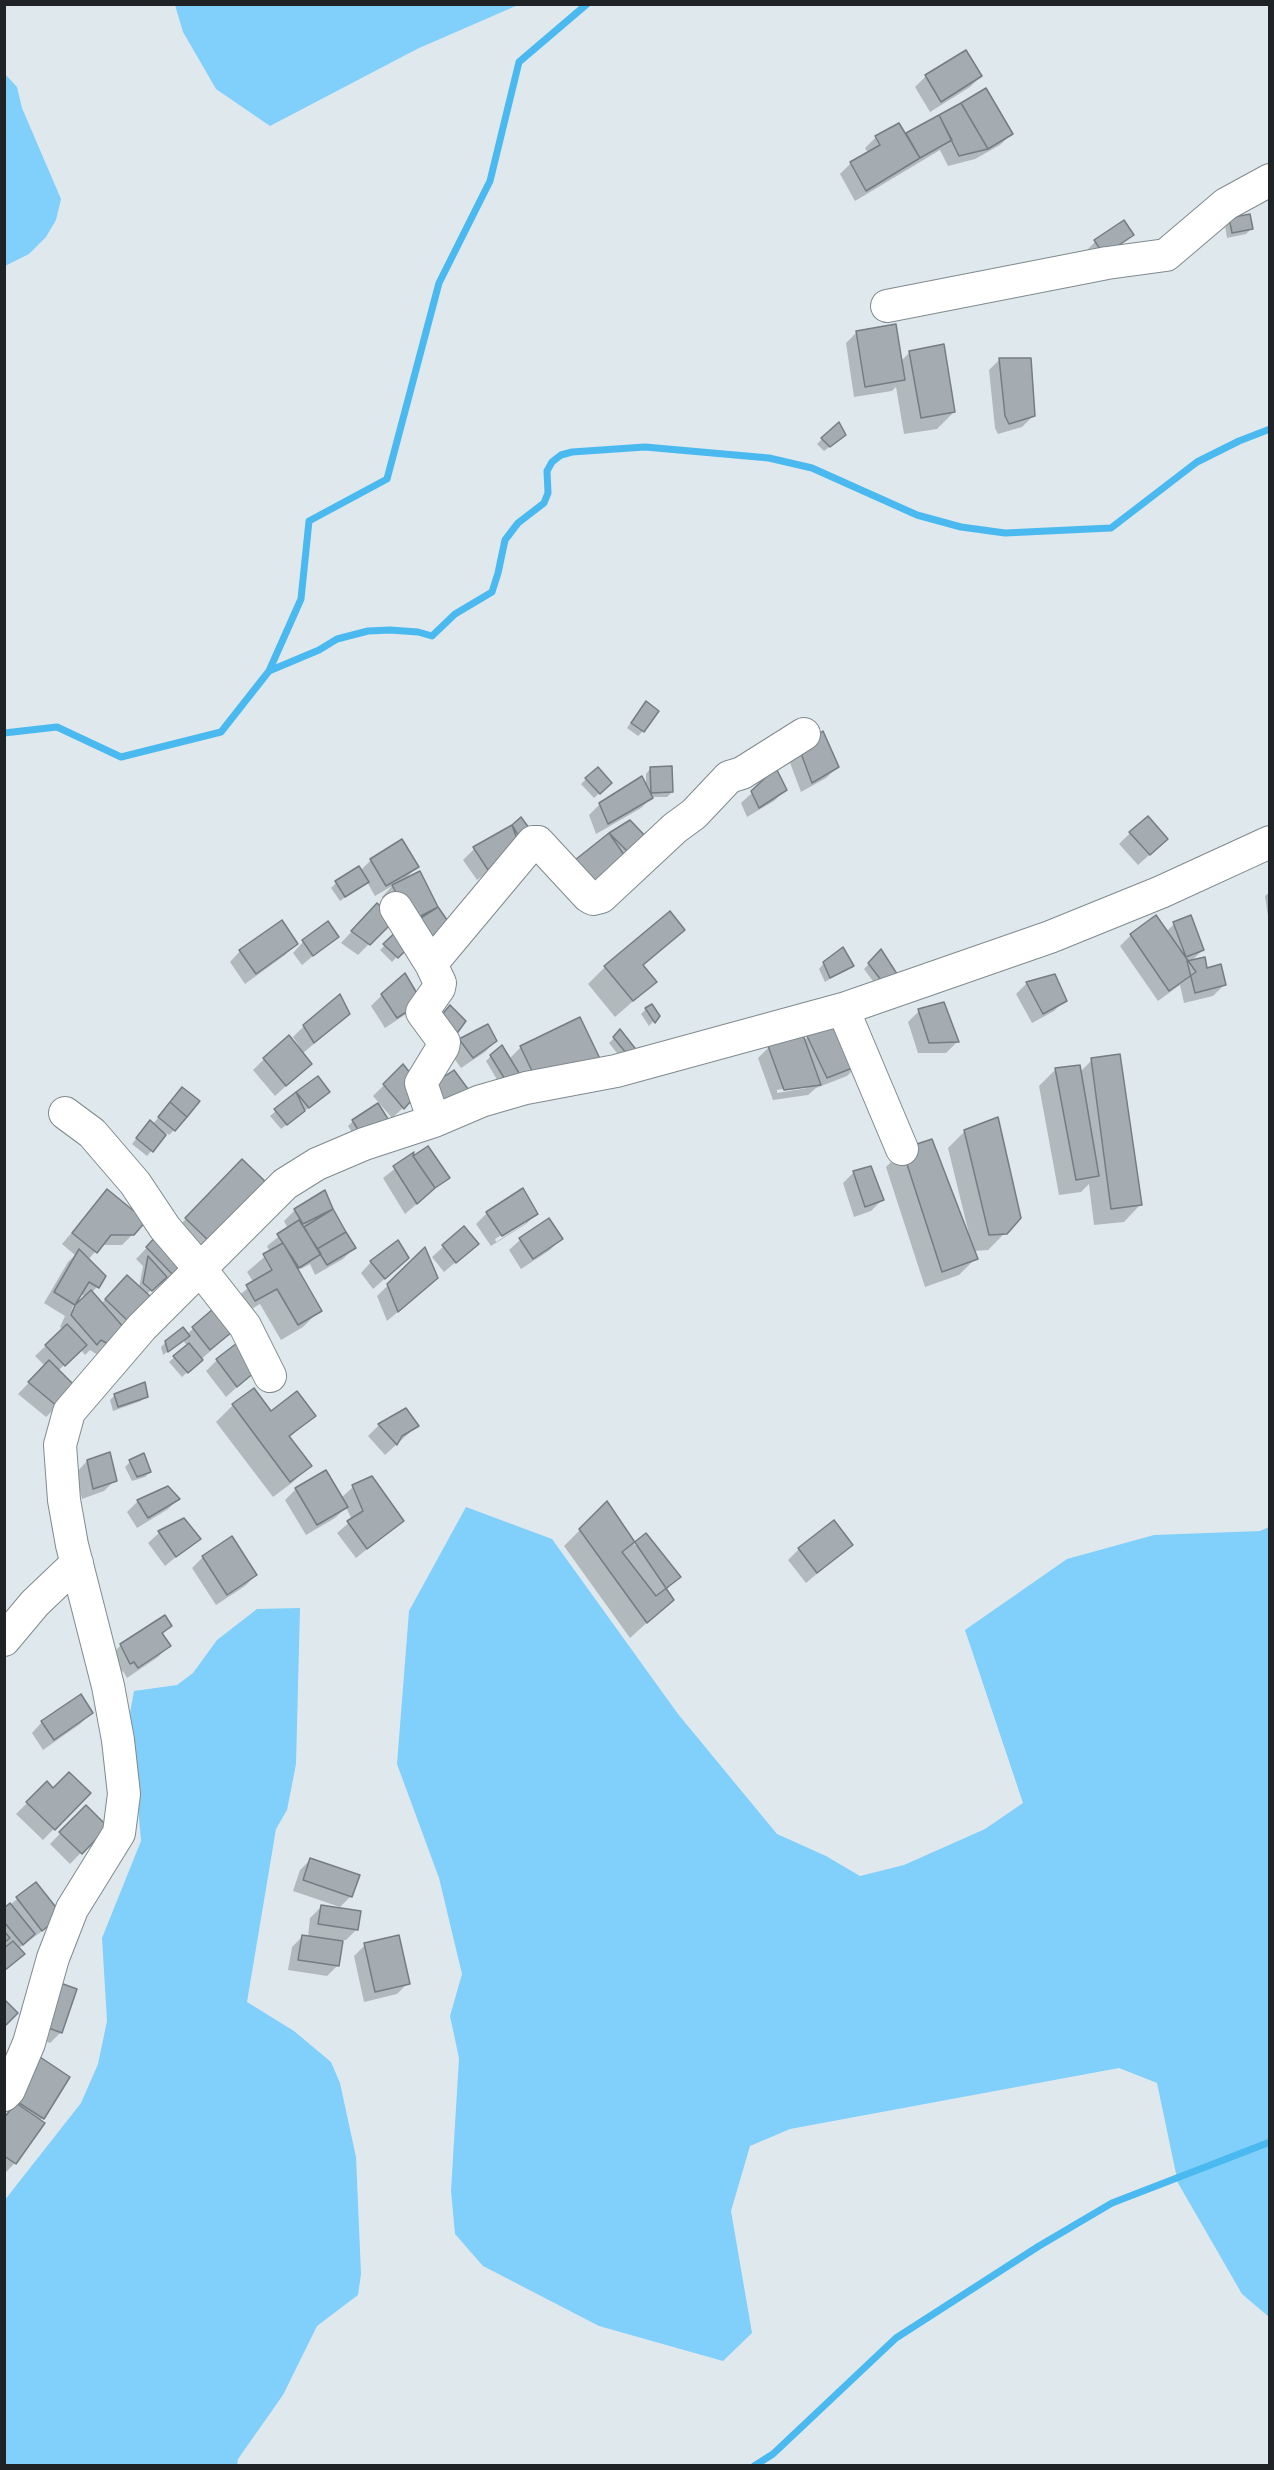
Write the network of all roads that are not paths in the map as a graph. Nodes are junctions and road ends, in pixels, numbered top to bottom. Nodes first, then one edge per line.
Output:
1 (1269, 180) edge
2 (887, 306) dead end
3 (804, 734) dead end
4 (1269, 842) edge
5 (396, 908) dead end
6 (431, 964) junction
7 (843, 1009) junction
8 (65, 1113) dead end
9 (434, 1121) junction
10 (902, 1149) dead end
11 (201, 1270) junction
12 (270, 1376) dead end
13 (77, 1563) junction
14 (4, 1640) edge
15 (4, 2095) edge

1 - 2 street
3 - 6 street
4 - 7 street
5 - 6 street
6 - 9 street
7 - 9 street
7 - 10 street
8 - 11 street
9 - 11 street
11 - 12 street
11 - 13 street
13 - 14 street
13 - 15 street

